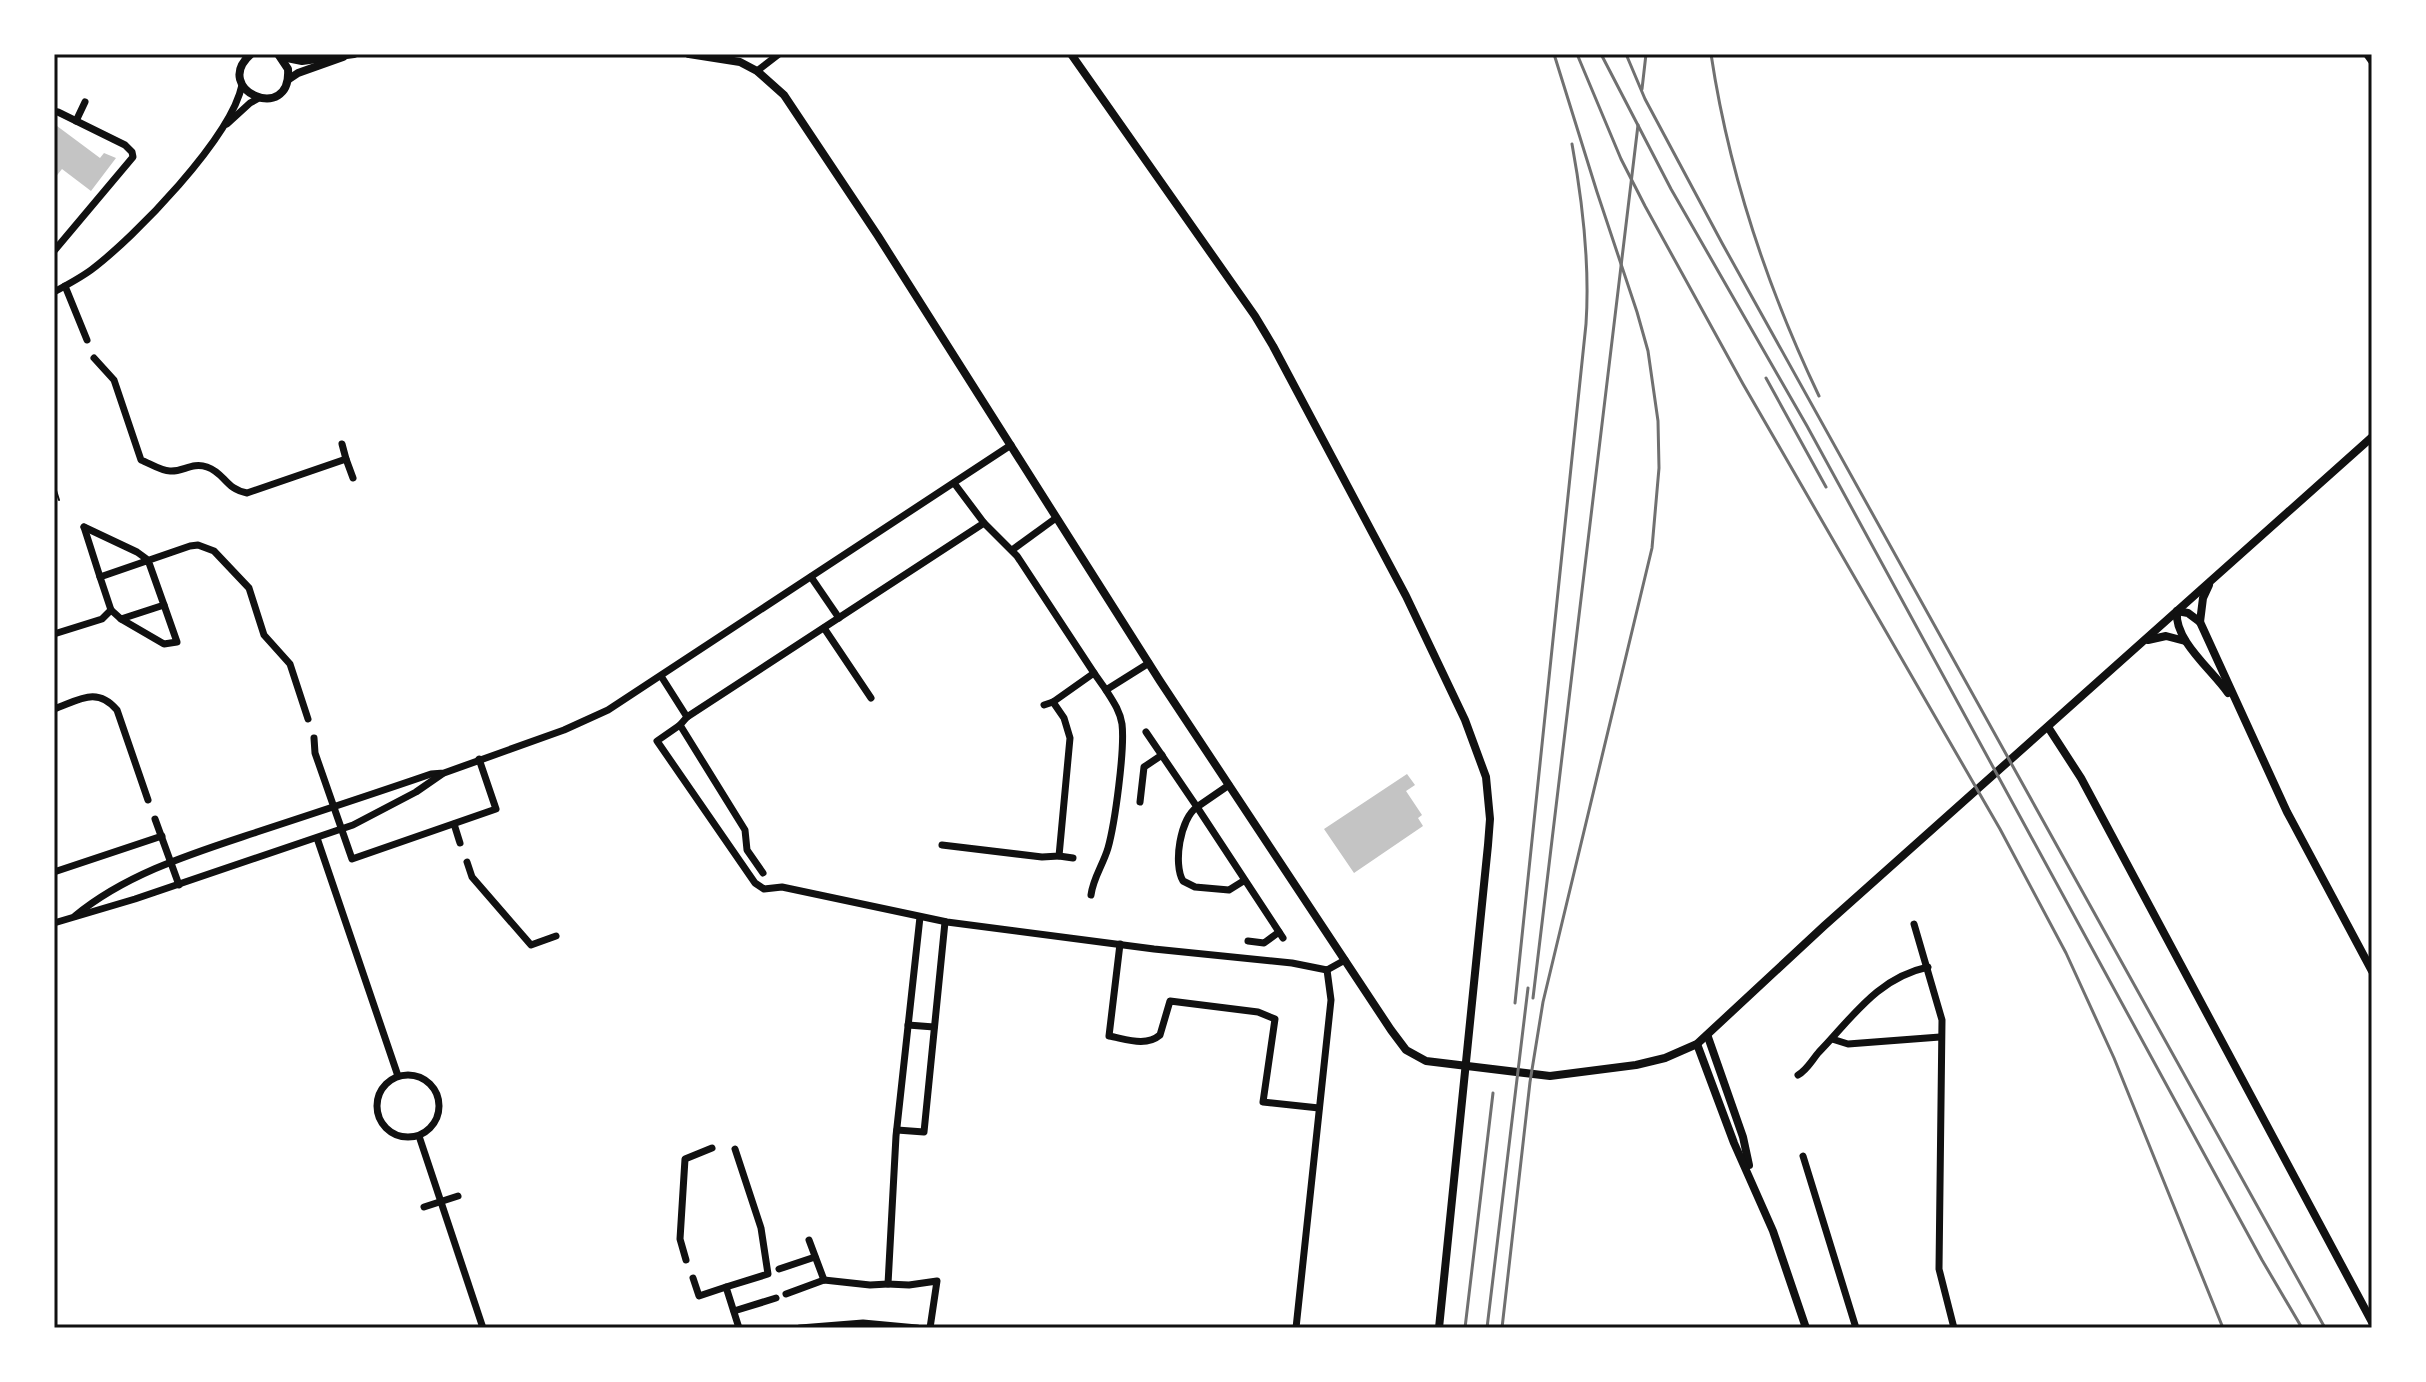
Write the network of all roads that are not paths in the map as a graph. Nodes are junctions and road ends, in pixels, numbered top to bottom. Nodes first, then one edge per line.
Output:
1 (354, 54) edge
2 (689, 54) edge
3 (779, 54) edge
4 (1071, 54) edge
5 (2367, 54) edge
6 (279, 55) edge
7 (347, 55) edge
8 (247, 56) edge
9 (2372, 61) edge
10 (757, 71) junction
11 (289, 79) junction
12 (242, 85) junction
13 (259, 98) junction
14 (85, 102) dead end
15 (58, 112) dead end
16 (76, 121) junction
17 (222, 129) junction
18 (54, 251) edge
19 (65, 286) junction
20 (54, 292) edge
21 (87, 340) dead end
22 (94, 358) dead end
23 (2372, 437) edge
24 (342, 444) dead end
25 (1011, 445) junction
26 (346, 459) junction
27 (353, 478) dead end
28 (954, 483) junction
29 (1056, 518) junction
30 (984, 523) junction
31 (1012, 550) junction
32 (148, 560) junction
33 (100, 577) junction
34 (811, 577) junction
35 (2211, 580) junction
36 (164, 605) junction
37 (111, 610) junction
38 (2177, 611) junction
39 (839, 618) junction
40 (121, 619) junction
41 (2200, 622) junction
42 (824, 628) junction
43 (54, 634) edge
44 (2185, 641) junction
45 (2140, 644) junction
46 (1149, 663) junction
47 (1094, 673) junction
48 (661, 676) junction
49 (1106, 690) junction
50 (871, 698) dead end
51 (54, 709) edge
52 (2240, 713) junction
53 (687, 717) junction
54 (308, 719) dead end
55 (680, 725) junction
56 (2048, 727) junction
57 (1146, 732) dead end
58 (314, 738) dead end
59 (1162, 755) junction
60 (479, 759) junction
61 (444, 773) junction
62 (1229, 785) junction
63 (148, 800) dead end
64 (1140, 802) dead end
65 (333, 806) junction
66 (1197, 807) junction
67 (155, 819) dead end
68 (454, 824) junction
69 (341, 829) junction
70 (162, 836) junction
71 (317, 838) junction
72 (460, 843) dead end
73 (942, 845) dead end
74 (1059, 856) junction
75 (1073, 858) dead end
76 (1092, 860) dead end
77 (173, 861) junction
78 (467, 862) dead end
79 (1104, 862) junction
80 (755, 863) junction
81 (746, 870) junction
82 (54, 872) edge
83 (763, 873) dead end
84 (1245, 880) junction
85 (179, 885) junction
86 (1091, 895) dead end
87 (75, 916) junction
88 (920, 917) junction
89 (945, 922) junction
90 (54, 923) edge
91 (1914, 924) dead end
92 (556, 936) dead end
93 (1248, 941) dead end
94 (1120, 944) junction
95 (1345, 960) junction
96 (1928, 967) junction
97 (1327, 970) junction
98 (2372, 971) edge
99 (908, 1025) junction
100 (934, 1027) junction
101 (1708, 1037) junction
102 (1940, 1037) junction
103 (1832, 1039) junction
104 (1697, 1044) junction
105 (1467, 1067) junction
106 (1798, 1075) dead end
107 (398, 1076) junction
108 (1319, 1108) junction
109 (897, 1130) junction
110 (419, 1136) junction
111 (712, 1148) dead end
112 (735, 1149) dead end
113 (1803, 1156) dead end
114 (1753, 1182) junction
115 (458, 1196) dead end
116 (440, 1202) junction
117 (424, 1207) dead end
118 (809, 1240) dead end
119 (815, 1257) junction
120 (686, 1260) dead end
121 (779, 1269) dead end
122 (693, 1278) dead end
123 (824, 1280) junction
124 (888, 1284) junction
125 (726, 1287) junction
126 (786, 1294) dead end
127 (776, 1298) dead end
128 (2369, 1307) edge
129 (734, 1311) junction
130 (2372, 1322) edge
131 (483, 1328) edge
132 (739, 1328) edge
133 (800, 1328) edge
134 (917, 1328) edge
135 (930, 1328) edge
136 (1296, 1328) edge
137 (1439, 1328) edge
138 (1806, 1328) edge
139 (1856, 1328) edge
140 (1954, 1328) edge

1 - 7 street
2 - 10 street
3 - 10 street
4 - 105 street
5 - 9 street
6 - 7 street
6 - 11 street
7 - 11 street
8 - 12 street
10 - 25 street
11 - 13 street
12 - 13 street
12 - 17 street
13 - 17 street
14 - 16 street
15 - 16 street
16 - 18 street
17 - 19 street
19 - 20 street
19 - 21 street
22 - 26 street
23 - 35 street
24 - 26 street
25 - 28 street
25 - 29 street
26 - 27 street
28 - 30 street
28 - 34 street
29 - 31 street
29 - 46 street
30 - 31 street
30 - 39 street
31 - 47 street
32 - 33 street
32 - 33 street
32 - 36 street
32 - 54 street
33 - 37 street
34 - 39 street
34 - 48 street
35 - 38 street
35 - 41 street
36 - 40 street
36 - 40 street
37 - 40 street
37 - 43 street
38 - 41 street
38 - 44 street
38 - 45 street
39 - 42 street
41 - 52 street
42 - 50 street
42 - 53 street
44 - 45 street
44 - 52 street
45 - 56 street
46 - 49 street
46 - 62 street
47 - 49 street
47 - 74 street
48 - 53 street
48 - 60 street
49 - 79 street
51 - 63 street
52 - 98 street
53 - 55 street
55 - 80 street
55 - 81 street
56 - 101 street
56 - 128 street
57 - 59 street
58 - 65 street
59 - 64 street
59 - 66 street
60 - 61 street
60 - 68 street
61 - 65 street
61 - 69 street
62 - 66 street
62 - 95 street
65 - 69 street
65 - 77 street
66 - 84 street
66 - 84 street
67 - 70 street
68 - 69 street
68 - 72 street
69 - 71 street
70 - 77 street
70 - 82 street
71 - 85 street
71 - 107 street
73 - 74 street
74 - 75 street
76 - 79 street
77 - 85 street
77 - 87 street
78 - 92 street
79 - 86 street
80 - 81 street
80 - 83 street
81 - 88 street
84 - 93 street
85 - 87 street
87 - 90 street
88 - 89 street
88 - 99 street
89 - 94 street
89 - 100 street
91 - 96 street
94 - 97 street
94 - 108 street
95 - 97 street
95 - 105 street
96 - 102 street
96 - 103 street
97 - 108 street
99 - 100 street
99 - 109 street
100 - 109 street
101 - 104 street
101 - 114 street
102 - 103 street
102 - 140 street
103 - 106 street
104 - 105 street
104 - 114 street
105 - 137 street
107 - 110 street
107 - 110 street
108 - 136 street
109 - 124 street
110 - 116 street
111 - 120 street
112 - 125 street
113 - 139 street
114 - 138 street
115 - 116 street
116 - 117 street
116 - 131 street
118 - 119 street
119 - 121 street
119 - 123 street
122 - 125 street
123 - 124 street
123 - 126 street
124 - 135 street
125 - 129 street
127 - 129 street
128 - 130 street
129 - 132 street
133 - 134 street

